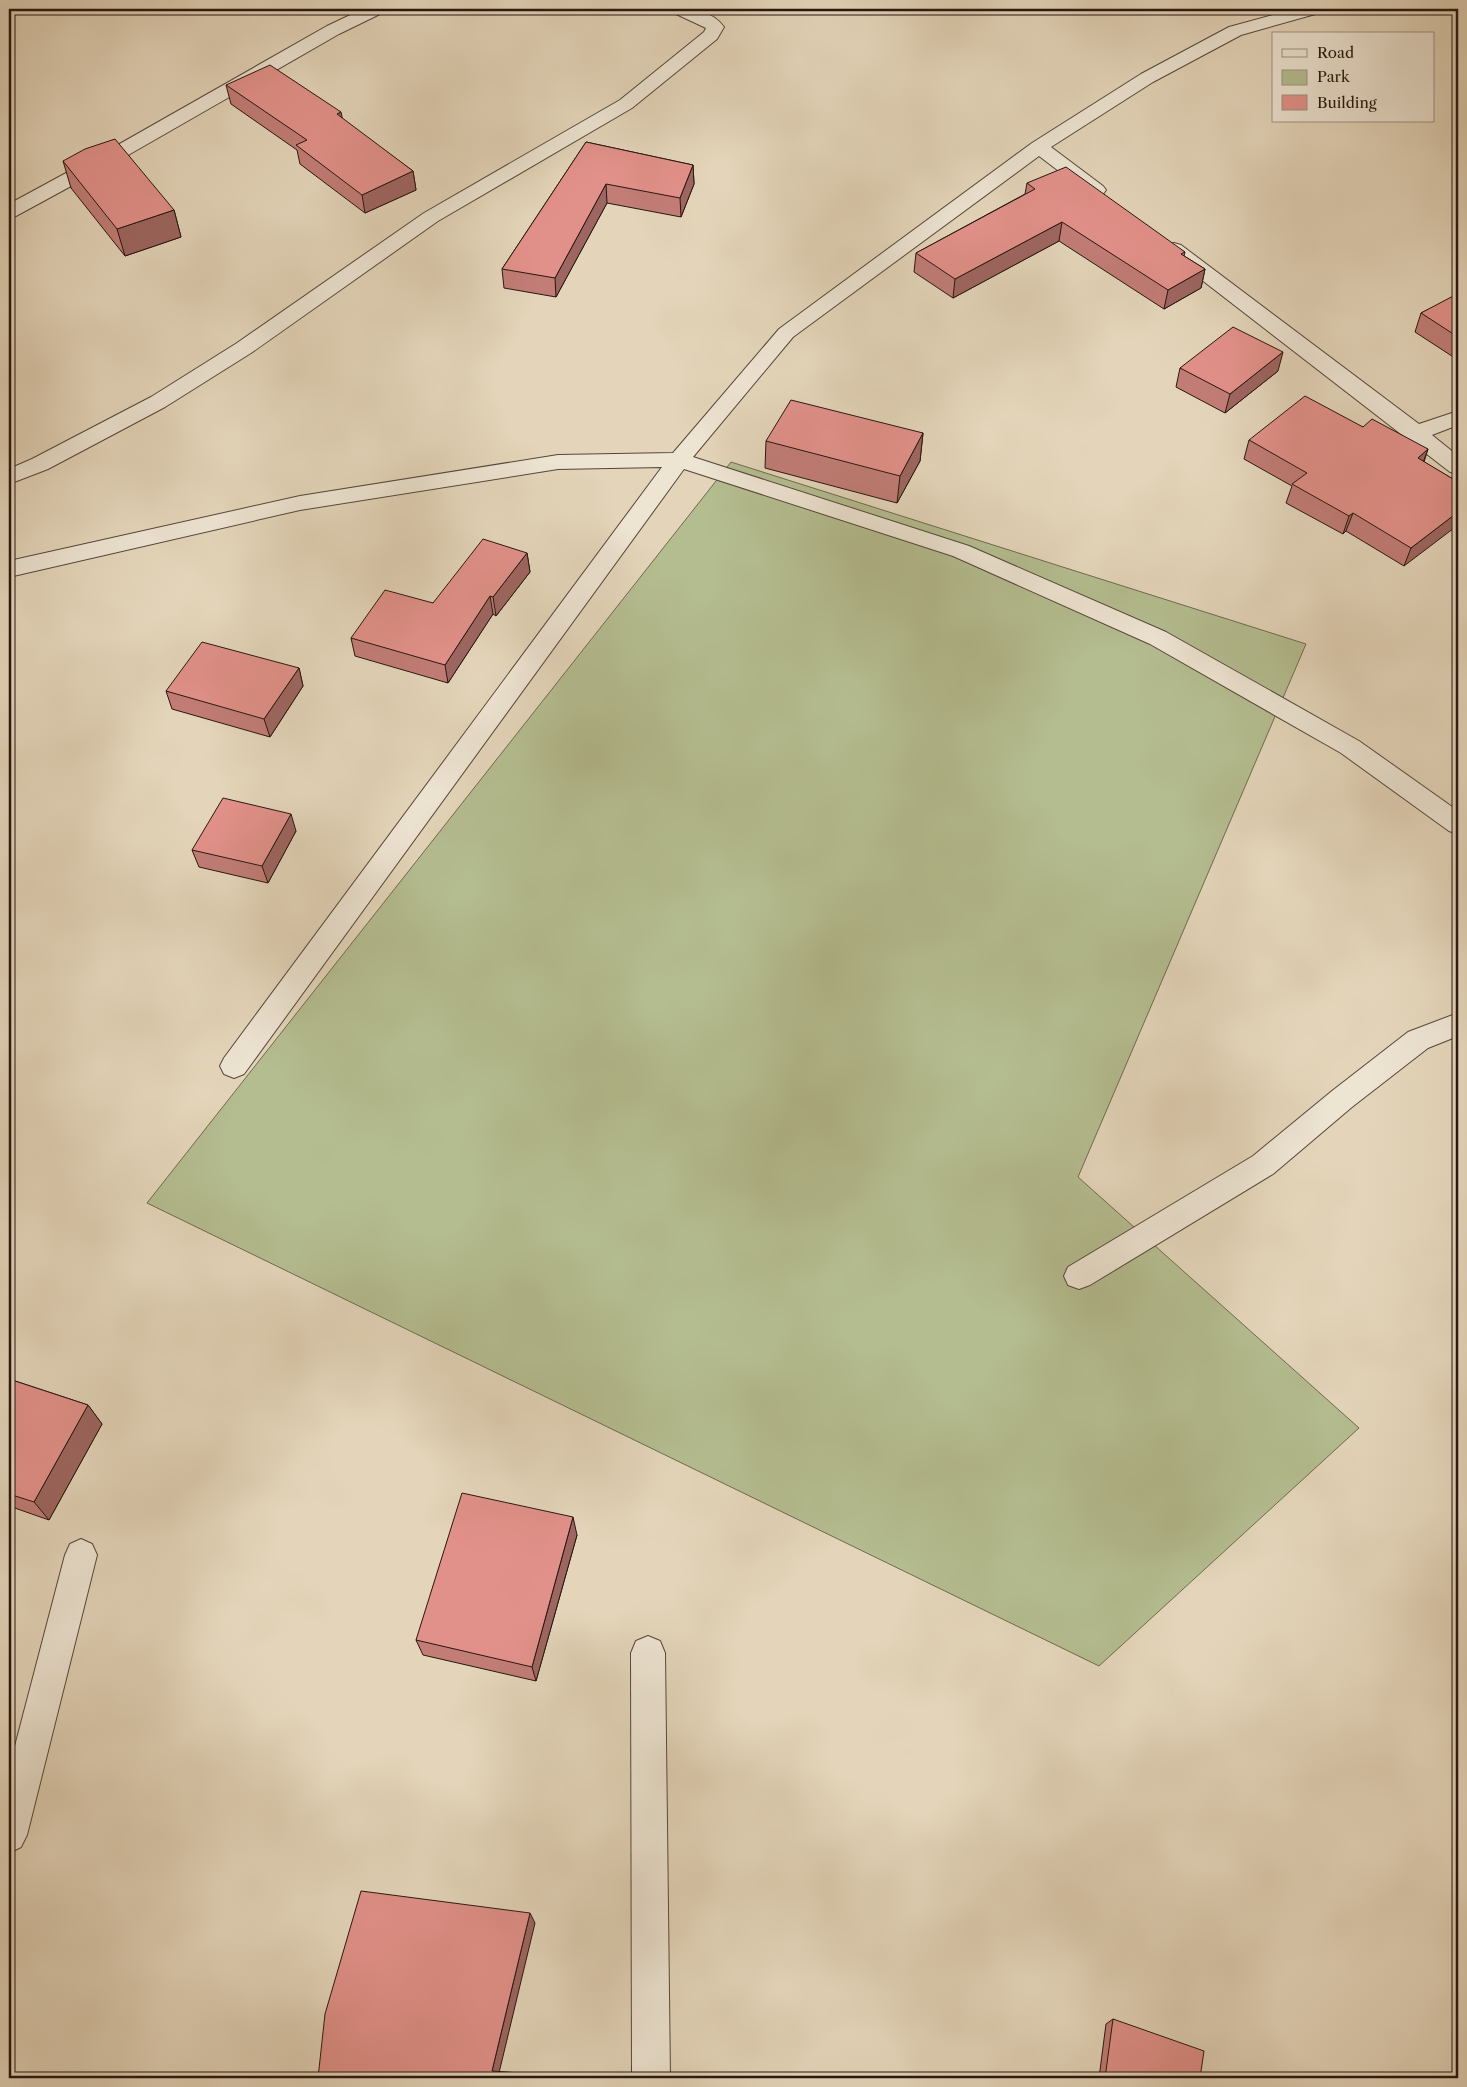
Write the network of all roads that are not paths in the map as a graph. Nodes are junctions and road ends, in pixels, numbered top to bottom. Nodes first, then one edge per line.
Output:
1 (376, 9) edge
2 (680, 9) edge
3 (1313, 9) edge
4 (1039, 147) junction
5 (1110, 200) edge
6 (9, 212) edge
7 (1157, 236) edge
8 (1458, 418) edge
9 (1416, 433) junction
10 (679, 460) junction
11 (1458, 467) edge
12 (9, 477) edge
13 (9, 569) edge
14 (1458, 824) edge
15 (1458, 1024) edge
16 (234, 1066) dead end
17 (1079, 1276) dead end
18 (81, 1555) dead end
19 (648, 1653) dead end
20 (9, 1836) edge
21 (651, 2078) edge

1 - 6 street
2 - 12 street
3 - 4 street
4 - 5 street
4 - 10 street
7 - 9 street
8 - 9 street
9 - 11 street
10 - 13 street
10 - 14 street
10 - 16 street
15 - 17 street
18 - 20 street
19 - 21 street

